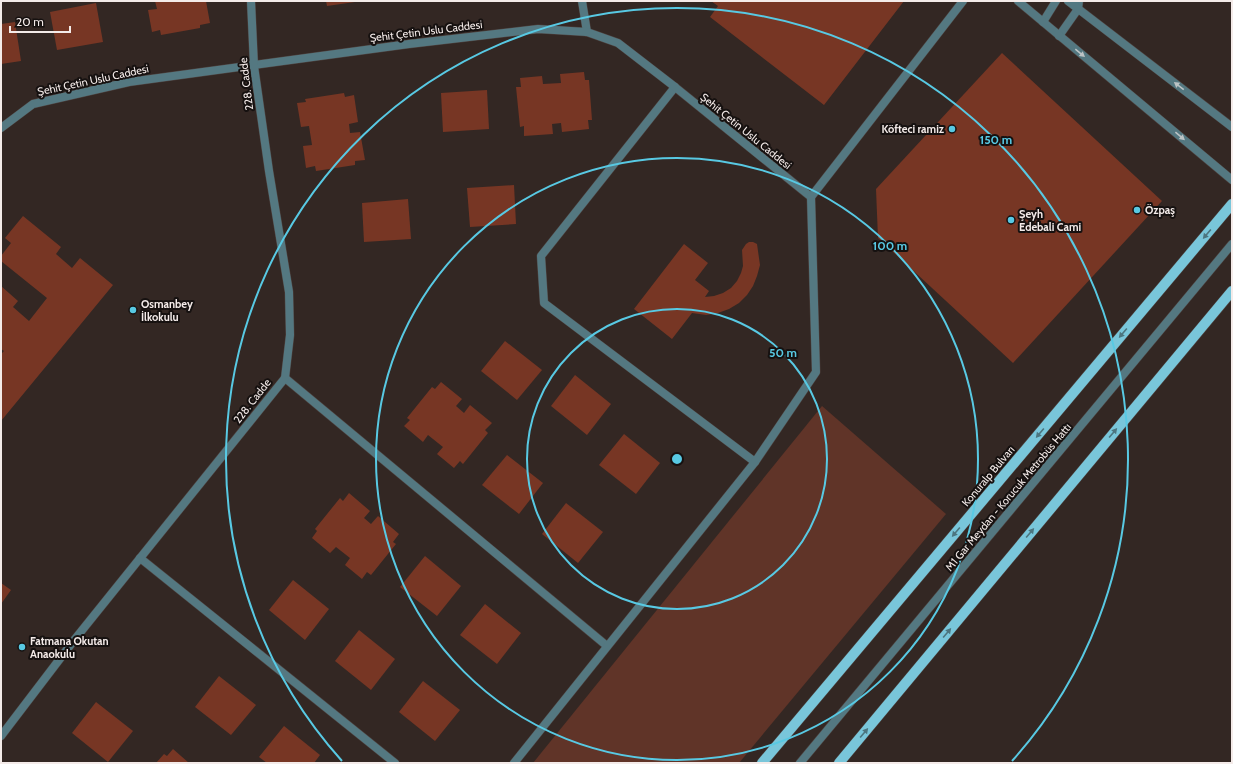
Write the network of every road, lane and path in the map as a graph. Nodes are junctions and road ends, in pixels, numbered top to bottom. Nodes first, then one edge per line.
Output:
1 (250, 1) edge
2 (582, 1) edge
3 (963, 1) edge
4 (1018, 1) edge
5 (1056, 1) edge
6 (1068, 1) edge
7 (1078, 5) edge
8 (1043, 22) junction
9 (587, 32) junction
10 (1059, 36) junction
11 (254, 66) junction
12 (675, 87) junction
13 (1232, 127) edge
14 (1, 128) edge
15 (1232, 180) edge
16 (811, 197) junction
17 (1232, 204) edge
18 (1232, 244) edge
19 (1232, 290) edge
20 (285, 378) junction
21 (755, 462) junction
22 (140, 558) junction
23 (607, 646) junction
24 (1, 736) edge
25 (395, 763) edge
26 (514, 763) edge
27 (762, 763) edge
28 (800, 763) edge
29 (839, 763) edge

1 - 11 street, 228. Cadde
2 - 9 street
3 - 16 street
4 - 8 street
5 - 8 street
6 - 7 street
7 - 10 street
13 -> 7 street
8 - 10 street
9 - 11 street, Şehit Çetin Uslu Caddesi
9 - 12 street, Şehit Çetin Uslu Caddesi
10 -> 15 street
11 - 14 street, Şehit Çetin Uslu Caddesi
11 - 20 street, 228. Cadde
12 - 16 street, Şehit Çetin Uslu Caddesi
12 - 21 street
16 - 21 street
17 -> 27 main road, Konuralp Bulvarı
18 - 28 street, M1 Gar Meydan - Korucuk Metrobüs Hattı
29 -> 19 main road
20 - 22 street, 228. Cadde
20 - 23 street
21 - 23 street
22 - 24 street, 228. Cadde
22 - 25 street
23 - 26 street

